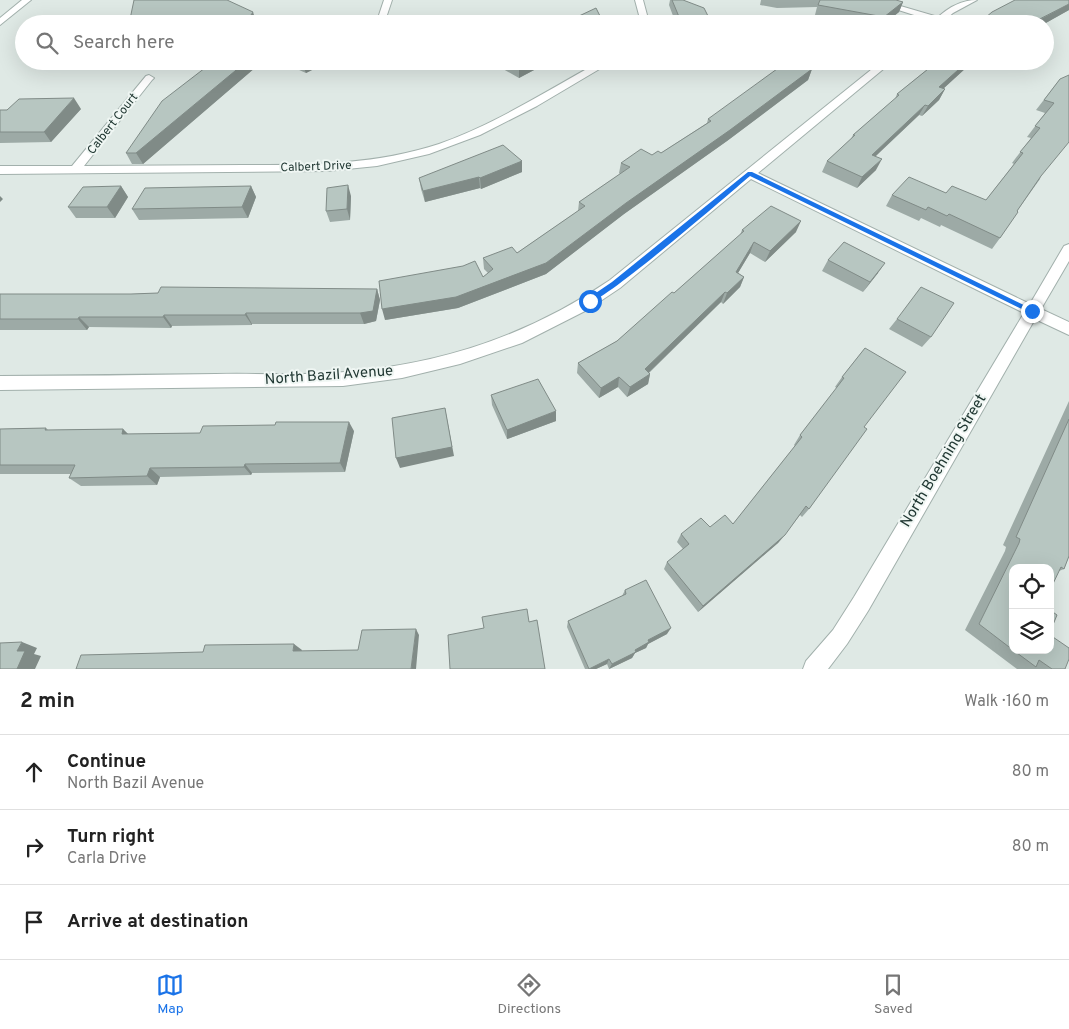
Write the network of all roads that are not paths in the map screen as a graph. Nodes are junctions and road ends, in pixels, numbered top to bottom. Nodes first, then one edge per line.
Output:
1 (27, 0) edge
2 (388, 0) edge
3 (639, 0) edge
4 (871, 0) edge
5 (973, 0) edge
6 (383, 15) edge
7 (643, 15) edge
8 (916, 15) edge
9 (945, 15) edge
10 (0, 22) edge
11 (591, 70) edge
12 (877, 70) edge
13 (149, 78) dead end
14 (76, 169) junction
15 (0, 170) edge
16 (750, 174) junction
17 (1069, 249) edge
18 (1032, 311) junction
19 (1069, 328) edge
20 (0, 383) edge
21 (814, 669) edge

1 - 10 street
2 - 6 street
3 - 7 street
4 - 8 street
5 - 9 street
11 - 14 street, Calbert Drive
12 - 16 street, North Bazil Avenue
13 - 14 street, Calbert Court
14 - 15 street, Calbert Drive
16 - 18 street
16 - 20 street, North Bazil Avenue
17 - 18 street, North Boehning Street
18 - 19 street
18 - 21 street, North Boehning Street

